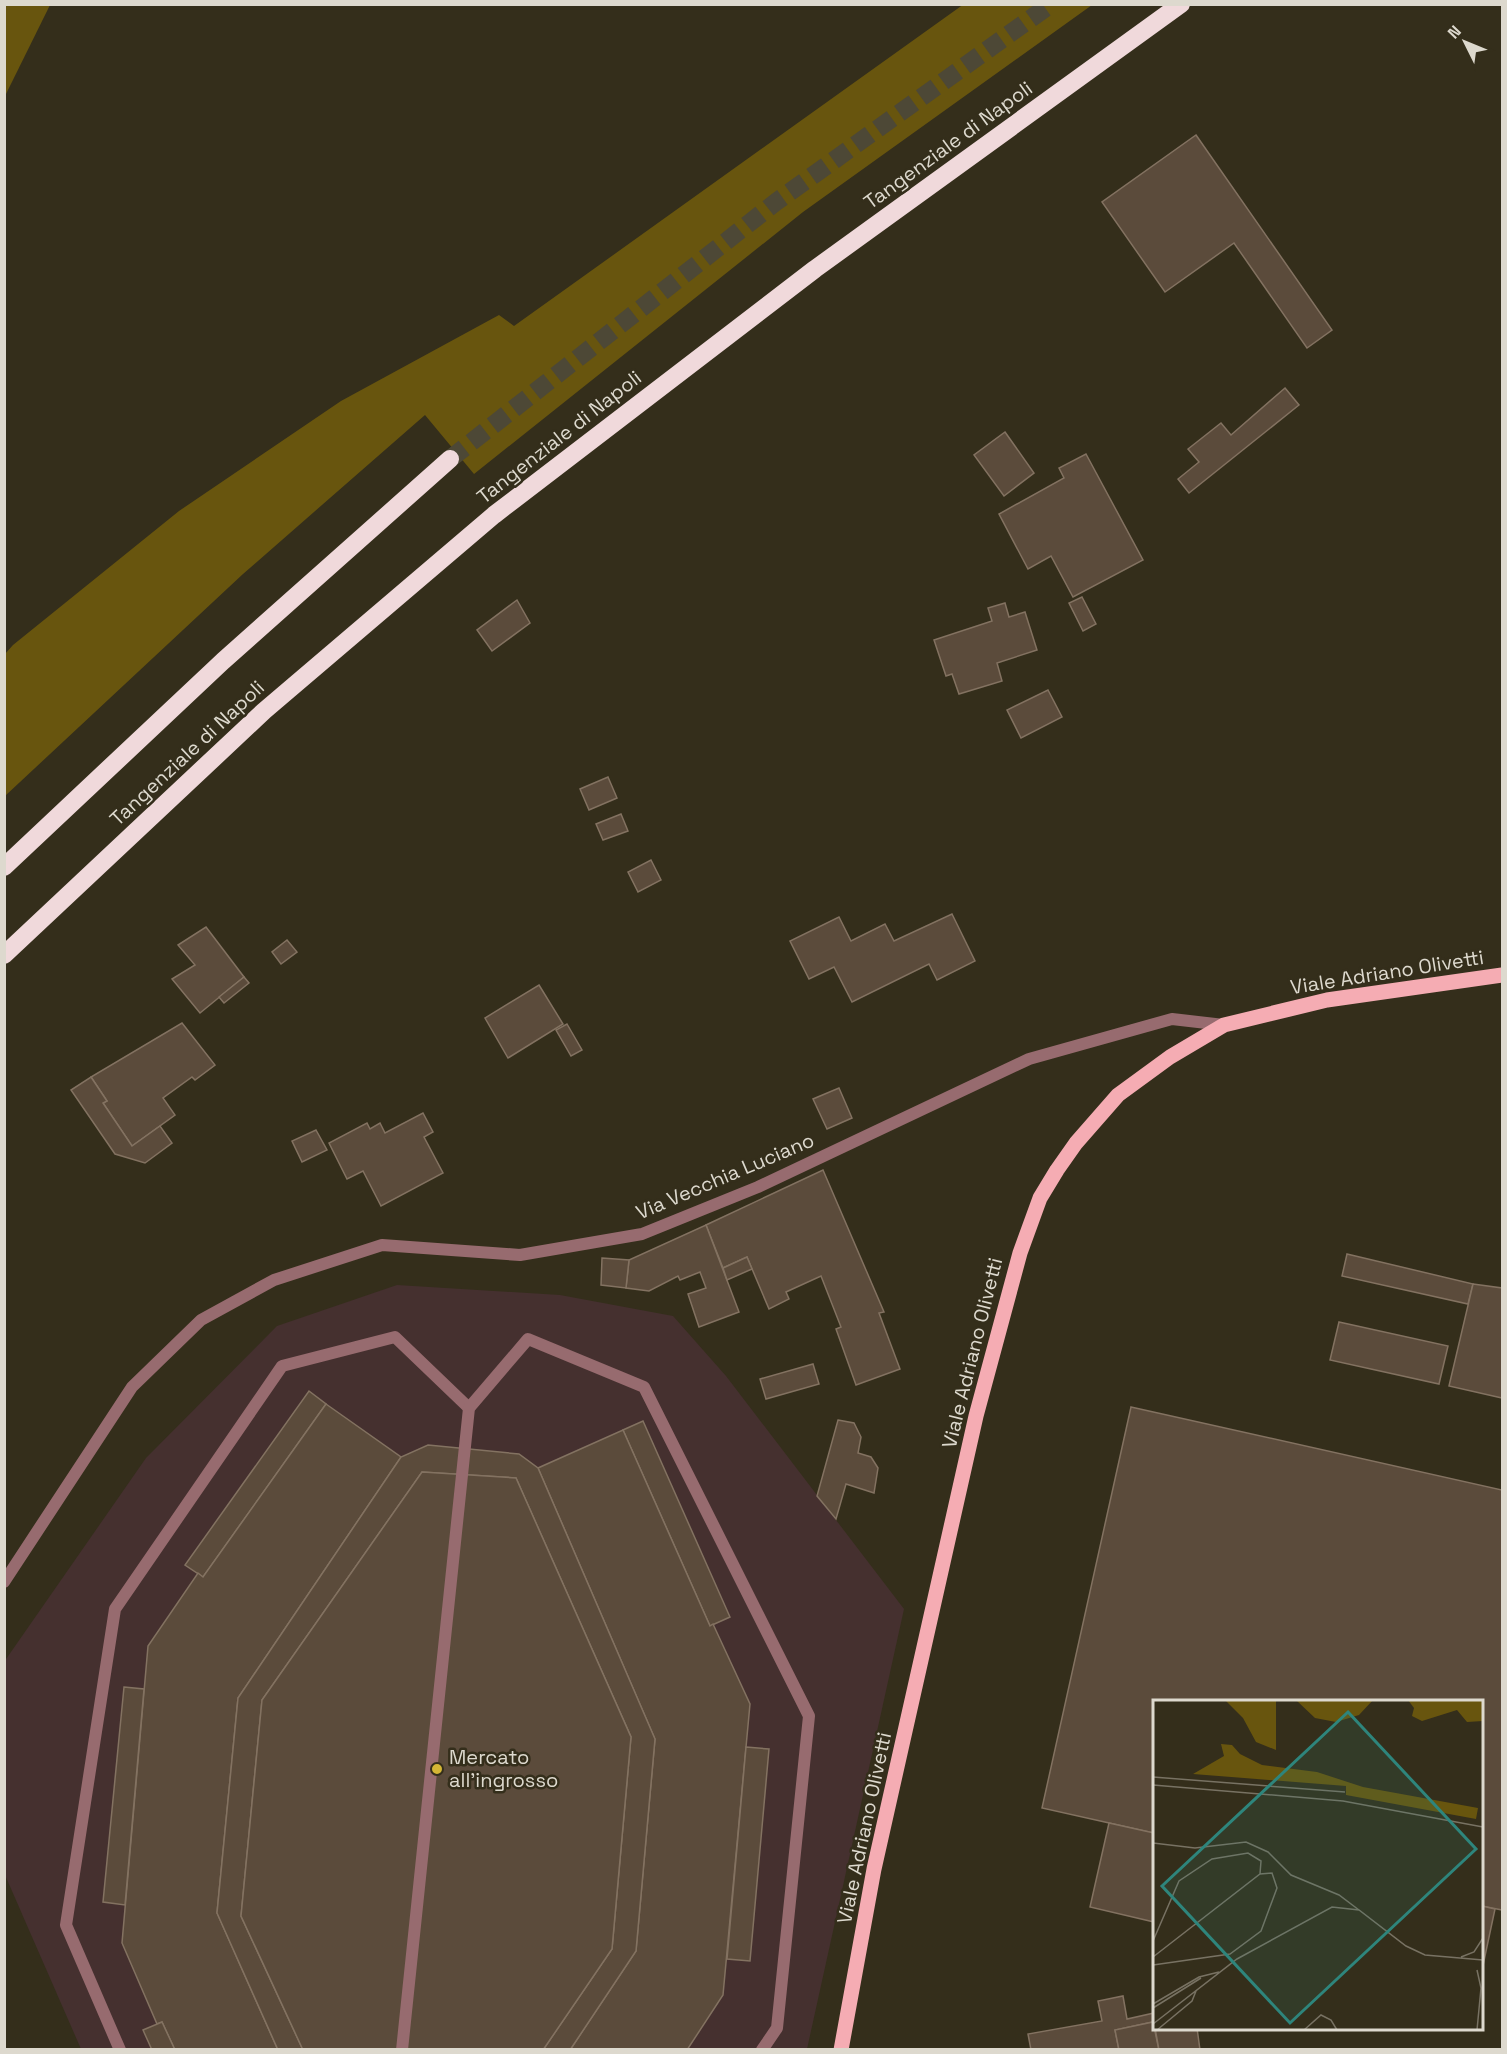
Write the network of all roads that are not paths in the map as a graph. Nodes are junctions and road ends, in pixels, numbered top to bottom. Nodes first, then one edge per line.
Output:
1 (1181, 4) edge
2 (450, 459) tunnel mouth
3 (4, 867) edge
4 (4, 955) edge
5 (1503, 975) edge
6 (1224, 1026) junction
7 (469, 1408) junction
8 (4, 1582) edge
9 (120, 2049) edge
10 (402, 2049) edge
11 (762, 2049) edge
12 (840, 2049) edge

1 - 4 highway, Tangenziale di Napoli
2 - 3 highway
5 - 6 main road, Viale Adriano Olivetti
6 - 8 street, Via Vecchia Luciano
6 - 12 main road, Viale Adriano Olivetti
7 - 9 street
7 - 10 street
7 - 11 street

